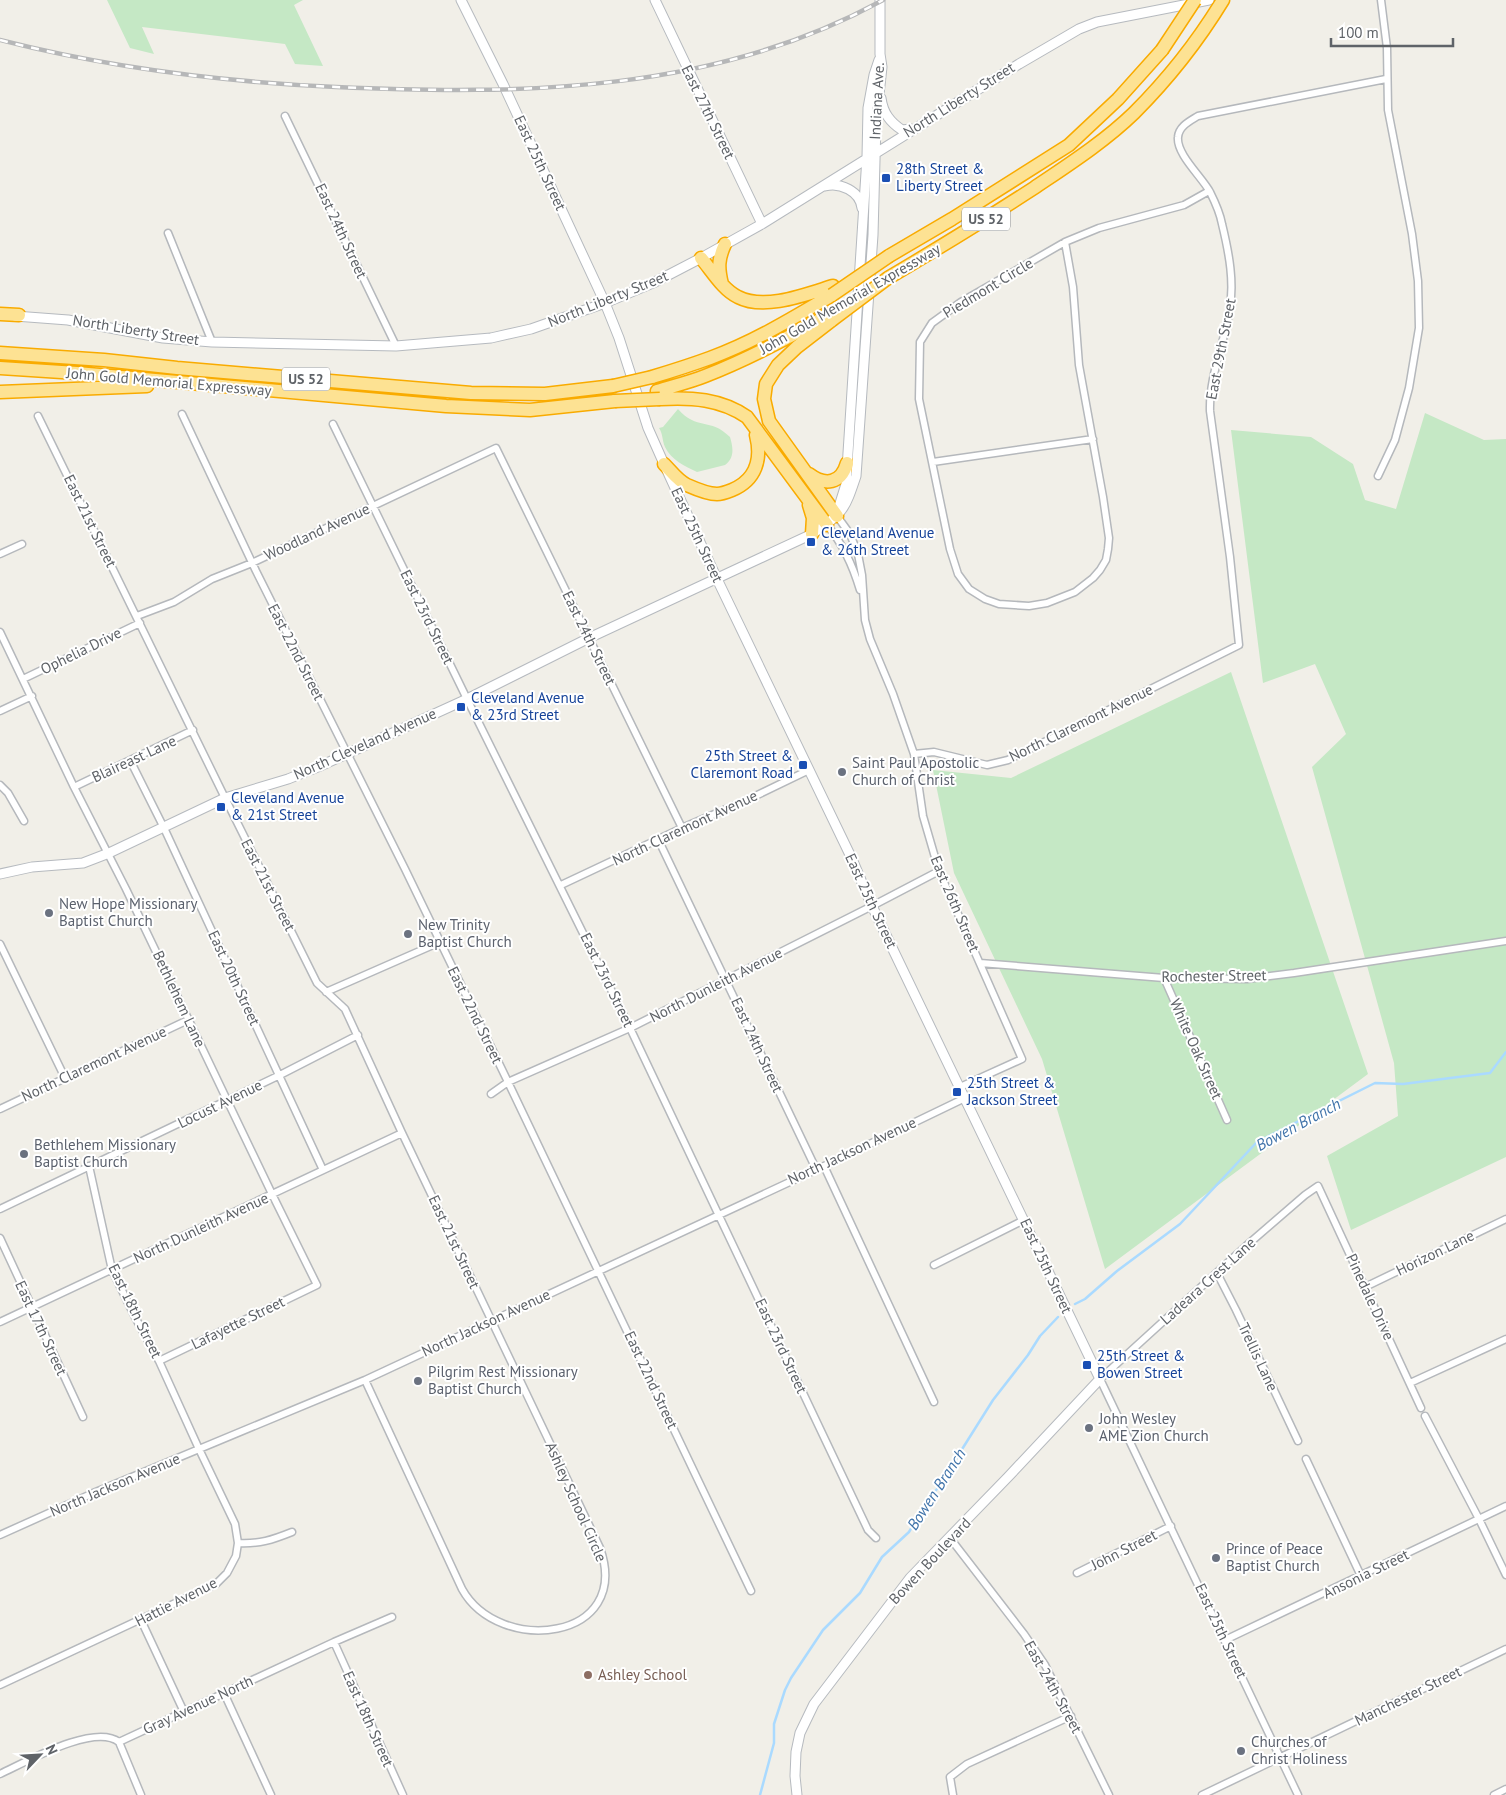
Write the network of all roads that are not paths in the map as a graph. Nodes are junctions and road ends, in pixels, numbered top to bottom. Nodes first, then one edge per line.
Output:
1 (461, 0) edge
2 (655, 0) edge
3 (880, 0) edge
4 (1195, 0) edge
5 (1209, 0) edge
6 (1223, 0) edge
7 (1381, 0) edge
8 (880, 54) junction
9 (1386, 78) junction
10 (880, 88) junction
11 (285, 116) dead end
12 (920, 125) junction
13 (871, 155) junction
14 (820, 188) junction
15 (1209, 191) junction
16 (863, 216) junction
17 (762, 224) junction
18 (168, 233) dead end
19 (1065, 242) junction
20 (725, 244) junction
21 (701, 258) junction
22 (722, 284) junction
23 (833, 290) junction
24 (605, 303) junction
25 (0, 314) edge
26 (19, 315) junction
27 (832, 316) junction
28 (0, 319) edge
29 (212, 342) junction
30 (396, 346) junction
31 (0, 353) edge
32 (0, 368) edge
33 (198, 384) junction
34 (0, 392) edge
35 (659, 395) junction
36 (182, 414) dead end
37 (38, 416) dead end
38 (333, 424) dead end
39 (754, 428) junction
40 (1093, 439) junction
41 (496, 448) joint
42 (933, 462) junction
43 (847, 463) junction
44 (664, 464) junction
45 (807, 472) junction
46 (1378, 476) dead end
47 (804, 494) junction
48 (373, 506) junction
49 (837, 516) junction
50 (826, 525) junction
51 (812, 534) junction
52 (22, 544) dead end
53 (0, 554) edge
54 (252, 563) junction
55 (717, 579) junction
56 (863, 601) junction
57 (138, 620) junction
58 (0, 632) edge
59 (589, 638) junction
60 (1239, 645) joint
61 (22, 679) junction
62 (32, 696) junction
63 (467, 699) junction
64 (0, 711) edge
65 (193, 730) junction
66 (348, 754) junction
67 (914, 754) junction
68 (130, 760) junction
69 (810, 770) junction
70 (0, 785) edge
71 (74, 787) junction
72 (225, 798) junction
73 (24, 822) dead end
74 (164, 828) junction
75 (682, 828) junction
76 (658, 840) junction
77 (109, 853) junction
78 (939, 871) junction
79 (0, 874) edge
80 (561, 885) junction
81 (872, 906) junction
82 (1506, 941) edge
83 (440, 942) junction
84 (0, 944) edge
85 (980, 963) junction
86 (1164, 978) junction
87 (726, 979) junction
88 (326, 992) junction
89 (188, 1020) junction
90 (630, 1028) junction
91 (358, 1035) junction
92 (280, 1075) junction
93 (65, 1078) junction
94 (508, 1082) junction
95 (960, 1087) junction
96 (491, 1094) dead end
97 (965, 1098) junction
98 (227, 1100) junction
99 (0, 1109) edge
100 (1227, 1120) dead end
101 (402, 1133) junction
102 (89, 1166) junction
103 (824, 1166) junction
104 (816, 1169) junction
105 (323, 1170) junction
106 (1318, 1186) joint
107 (272, 1194) junction
108 (0, 1209) edge
109 (718, 1214) junction
110 (1506, 1219) edge
111 (1024, 1220) junction
112 (0, 1238) edge
113 (934, 1265) dead end
114 (112, 1270) junction
115 (598, 1270) junction
116 (1217, 1273) junction
117 (317, 1285) joint
118 (1365, 1287) junction
119 (32, 1308) junction
120 (492, 1320) junction
121 (0, 1322) edge
122 (1506, 1339) edge
123 (159, 1360) junction
124 (1100, 1379) junction
125 (365, 1380) junction
126 (1410, 1383) junction
127 (934, 1402) dead end
128 (1422, 1408) dead end
129 (1425, 1416) dead end
130 (83, 1417) dead end
131 (1298, 1441) dead end
132 (199, 1449) junction
133 (1306, 1459) dead end
134 (1506, 1506) edge
135 (1479, 1519) junction
136 (1171, 1526) junction
137 (292, 1532) dead end
138 (0, 1535) edge
139 (876, 1538) dead end
140 (950, 1538) junction
141 (238, 1544) junction
142 (1077, 1573) dead end
143 (1506, 1575) edge
144 (1362, 1576) junction
145 (751, 1591) dead end
146 (392, 1617) dead end
147 (141, 1620) junction
148 (1225, 1640) junction
149 (334, 1642) junction
150 (1506, 1649) edge
151 (0, 1685) edge
152 (224, 1693) junction
153 (184, 1712) junction
154 (1071, 1716) junction
155 (119, 1742) junction
156 (1280, 1758) junction
157 (0, 1774) edge
158 (1506, 1789) edge
159 (141, 1795) edge
160 (271, 1795) edge
161 (403, 1795) edge
162 (797, 1795) edge
163 (953, 1795) edge
164 (1109, 1795) edge
165 (1202, 1795) edge
166 (1298, 1795) edge
167 (1494, 1795) edge

1 - 24 street, East 25th Street
2 - 17 street, East 27th Street
3 - 8 street
4 - 23 highway, John Gold Memorial Expressway / US 52, bridge
5 - 12 street, North Liberty Street
6 - 27 highway, John Gold Memorial Expressway / US 52, bridge
7 - 9 street
8 - 10 street, Indiana Ave.
8 - 13 street, Indiana Ave.
9 - 15 street, East 29th Street
9 - 46 street
10 - 12 street
10 - 13 street, Indiana Ave.
11 - 30 street, East 24th Street
12 - 13 street, North Liberty Street
13 - 14 street, North Liberty Street
13 - 16 street, Indiana Ave.
13 - 49 street, Indiana Ave.
14 - 16 street
14 - 17 street, North Liberty Street
15 - 19 street, Piedmont Circle
15 - 60 street, East 29th Street
16 - 43 street, Indiana Ave.
17 - 20 street, North Liberty Street
18 - 29 street
19 - 40 street, Piedmont Circle
19 - 42 street, Piedmont Circle
20 - 21 street, North Liberty Street
20 - 22 highway
21 - 22 highway
21 - 24 street, North Liberty Street
22 - 23 highway
23 - 31 highway, John Gold Memorial Expressway / US 52, bridge
24 - 30 street, North Liberty Street
24 - 44 street, East 25th Street
25 - 26 highway
26 - 28 street, North Liberty Street
26 - 29 street, North Liberty Street
27 - 35 highway, John Gold Memorial Expressway
27 - 45 highway
29 - 30 street, North Liberty Street
32 - 33 highway, John Gold Memorial Expressway / US 52
33 - 34 highway
33 - 35 highway, John Gold Memorial Expressway / US 52, bridge
35 - 39 highway
36 - 54 street, East 22nd Street
37 - 57 street, East 21st Street
38 - 48 street, East 23rd Street
39 - 44 highway
39 - 47 highway
40 - 42 street
40 - 42 street, Piedmont Circle
41 - 48 street, Woodland Avenue
41 - 59 street, East 24th Street
43 - 45 highway
43 - 49 street, Indiana Ave.
44 - 55 street, East 25th Street
45 - 49 highway
47 - 50 highway
47 - 51 highway
48 - 54 street, Woodland Avenue
48 - 63 street, East 23rd Street
49 - 50 street, Indiana Ave.
49 - 56 street
50 - 51 street, North Cleveland Avenue
50 - 56 street
51 - 55 street, North Cleveland Avenue
52 - 53 street
54 - 57 street, Woodland Avenue
54 - 66 street, East 22nd Street
55 - 59 street, North Cleveland Avenue
55 - 69 street, East 25th Street
56 - 67 street, East 26th Street
57 - 61 street, Ophelia Drive
57 - 65 street, East 21st Street
58 - 61 street, Bethlehem Lane
59 - 63 street, North Cleveland Avenue
59 - 75 street, East 24th Street
60 - 67 street, North Claremont Avenue
61 - 62 street, Bethlehem Lane
62 - 64 street
62 - 71 street, Bethlehem Lane
63 - 66 street, North Cleveland Avenue
63 - 80 street, East 23rd Street
65 - 68 street, Blaireast Lane
65 - 72 street, East 21st Street
66 - 72 street, North Cleveland Avenue
66 - 83 street, East 22nd Street
67 - 78 street, East 26th Street
68 - 71 street, Blaireast Lane
68 - 74 street, East 20th Street
69 - 75 street, North Claremont Avenue
69 - 81 street, East 25th Street
70 - 73 street
71 - 77 street, Bethlehem Lane
72 - 74 street, North Cleveland Avenue
72 - 88 street, East 21st Street
74 - 77 street, North Cleveland Avenue
74 - 92 street, East 20th Street
75 - 76 street, North Claremont Avenue
76 - 80 street, North Claremont Avenue
76 - 87 street, East 24th Street
77 - 79 street, North Cleveland Avenue
77 - 89 street, Bethlehem Lane
78 - 81 street, North Dunleith Avenue
78 - 85 street, East 26th Street
80 - 90 street, East 23rd Street
81 - 87 street, North Dunleith Avenue
81 - 95 street, East 25th Street
82 - 86 street, Rochester Street
83 - 88 street
83 - 94 street, East 22nd Street
84 - 93 street
85 - 86 street, Rochester Street
85 - 95 street, East 26th Street
86 - 100 street, White Oak Street
87 - 90 street, North Dunleith Avenue
87 - 104 street, East 24th Street
88 - 91 street, East 21st Street
89 - 93 street, North Claremont Avenue
89 - 98 street, Bethlehem Lane
90 - 94 street, North Dunleith Avenue
90 - 109 street, East 23rd Street
91 - 92 street, Locust Avenue
91 - 101 street, East 21st Street
92 - 98 street, Locust Avenue
92 - 105 street, East 20th Street
93 - 99 street, North Claremont Avenue
94 - 96 street, North Dunleith Avenue
94 - 115 street, East 22nd Street
95 - 97 street, East 25th Street
97 - 103 street, North Jackson Avenue
97 - 111 street, East 25th Street
98 - 102 street, Locust Avenue
98 - 107 street, Bethlehem Lane
101 - 105 street, North Dunleith Avenue
101 - 120 street, East 21st Street
102 - 108 street, Locust Avenue
102 - 114 street, East 18th Street
103 - 104 street, North Jackson Avenue
103 - 127 street
104 - 109 street, North Jackson Avenue
105 - 107 street, North Dunleith Avenue
106 - 116 street, Ladeara Crest Lane
106 - 118 street, Pinedale Drive
107 - 114 street, North Dunleith Avenue
107 - 117 street, Bethlehem Lane
109 - 115 street, North Jackson Avenue
109 - 139 street, East 23rd Street
110 - 118 street, Horizon Lane
111 - 113 street
111 - 124 street, East 25th Street
112 - 119 street, East 17th Street
114 - 119 street, North Dunleith Avenue
114 - 123 street, East 18th Street
115 - 120 street, North Jackson Avenue
115 - 145 street, East 22nd Street
116 - 124 street, Ladeara Crest Lane
116 - 131 street, Trellis Lane
117 - 123 street, Lafayette Street
118 - 126 street, Pinedale Drive
119 - 121 street, North Dunleith Avenue
119 - 130 street, East 17th Street
120 - 125 street, North Jackson Avenue
120 - 125 street, Ashley School Circle
122 - 126 street
123 - 132 street, East 18th Street
124 - 136 street, East 25th Street
124 - 140 street, Bowen Boulevard
125 - 132 street, North Jackson Avenue
126 - 128 street, Pinedale Drive
129 - 135 street
132 - 138 street, North Jackson Avenue
132 - 141 street
133 - 144 street
134 - 135 street, Ansonia Street
135 - 143 street
135 - 144 street, Ansonia Street
136 - 142 street, John Street
136 - 148 street, East 25th Street
137 - 141 street
140 - 154 street, East 24th Street
140 - 162 street, Bowen Boulevard
141 - 147 street, Hattie Avenue
144 - 148 street, Ansonia Street
146 - 149 street, Gray Avenue North
147 - 151 street, Hattie Avenue
147 - 153 street
148 - 156 street, East 25th Street
149 - 152 street, Gray Avenue North
149 - 161 street, East 18th Street
150 - 156 street, Manchester Street
152 - 153 street, Gray Avenue North
152 - 160 street
153 - 155 street, Gray Avenue North
154 - 163 street
154 - 164 street, East 24th Street
155 - 157 street
155 - 159 street
156 - 165 street, Manchester Street
156 - 166 street, East 25th Street
158 - 167 street

